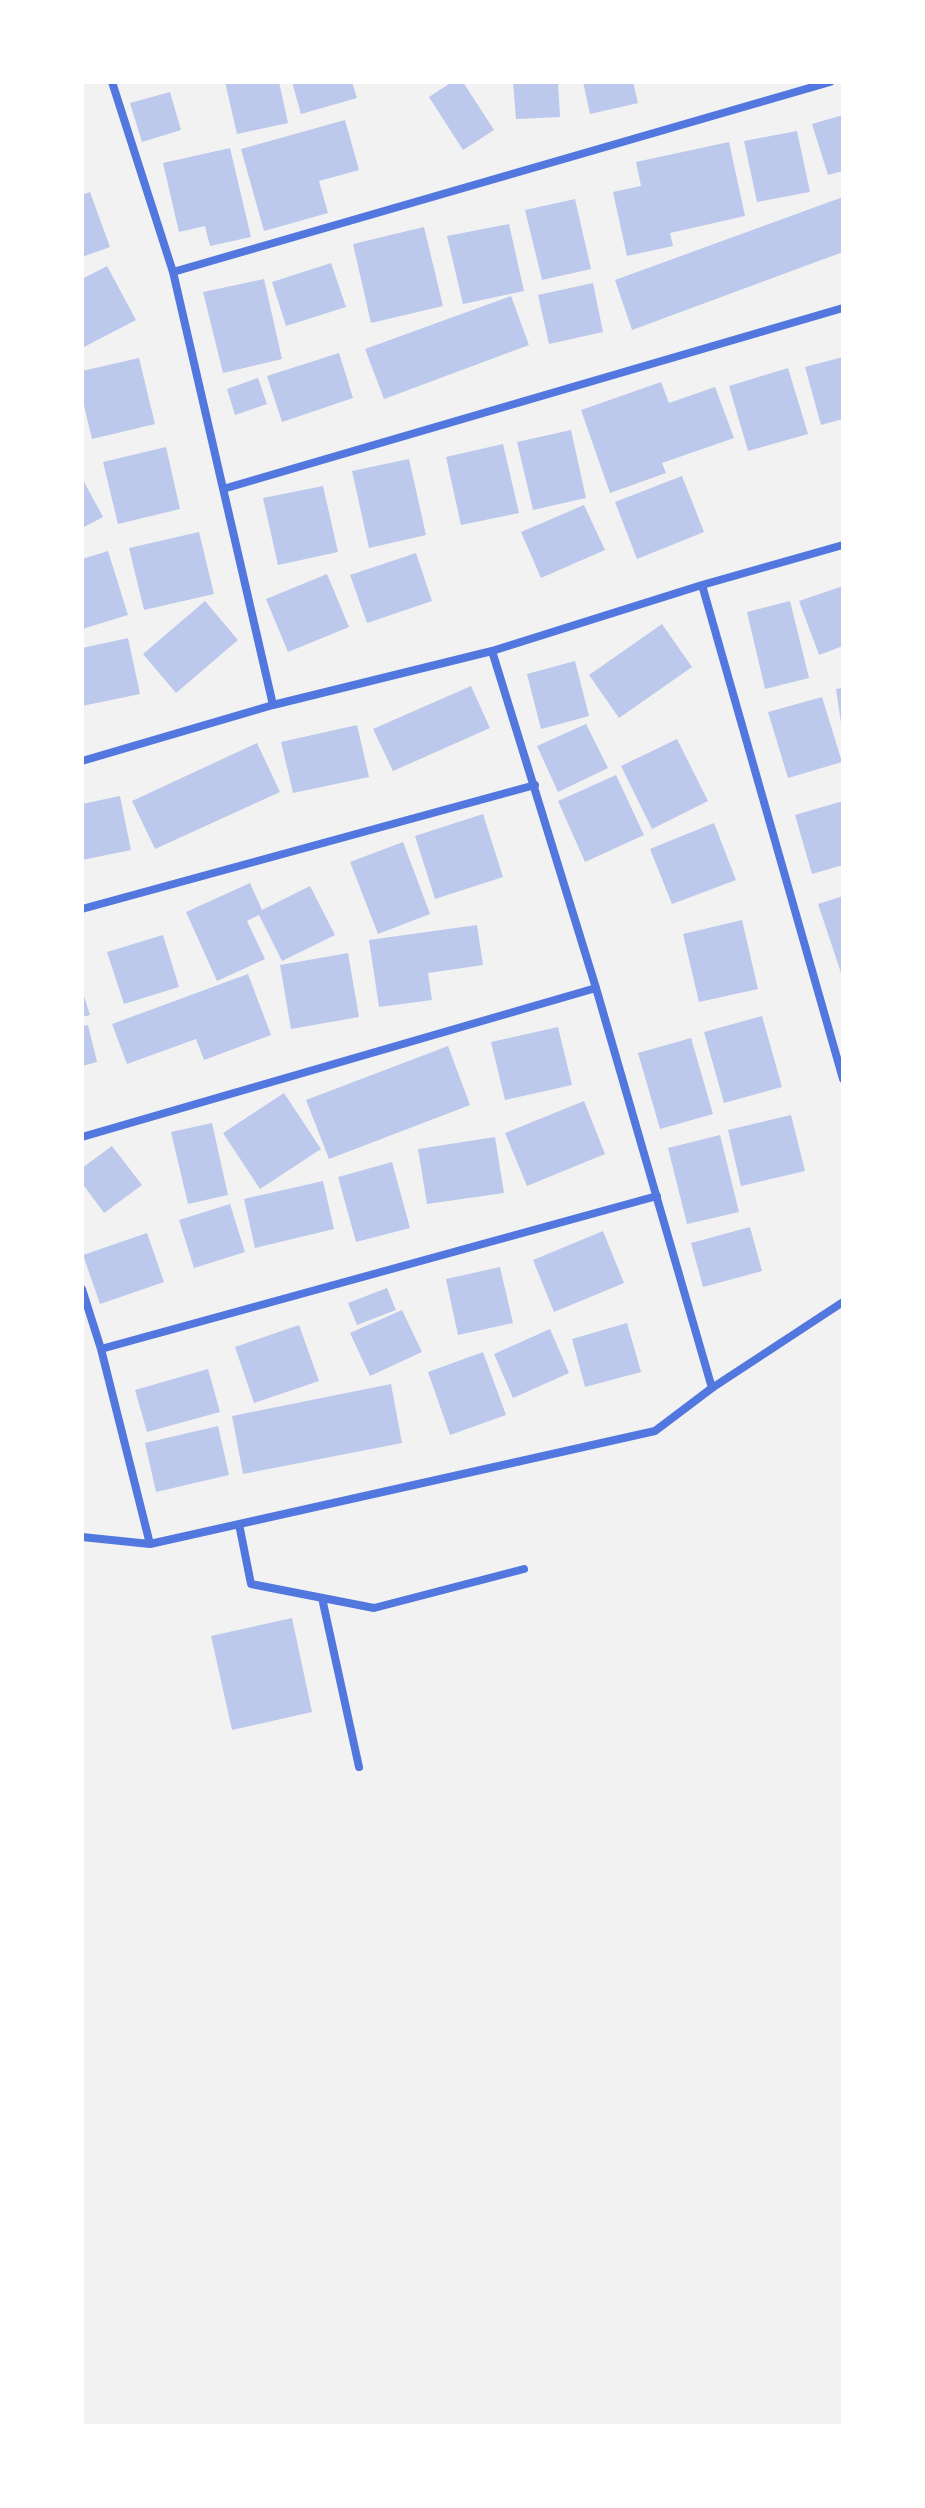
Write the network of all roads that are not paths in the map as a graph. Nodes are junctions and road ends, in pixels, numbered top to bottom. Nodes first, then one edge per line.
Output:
1 (112, 82) edge
2 (830, 82) edge
3 (173, 272) junction
4 (843, 308) edge
5 (223, 489) junction
6 (843, 545) edge
7 (702, 585) junction
8 (492, 651) junction
9 (273, 705) junction
10 (82, 760) edge
11 (535, 785) junction
12 (82, 909) edge
13 (596, 988) junction
14 (843, 1079) edge
15 (82, 1137) edge
16 (657, 1196) junction
17 (82, 1289) edge
18 (843, 1302) edge
19 (101, 1349) junction
20 (712, 1388) junction
21 (239, 1524) junction
22 (82, 1537) edge
23 (150, 1544) junction
24 (524, 1569) dead end
25 (322, 1598) junction
26 (359, 1767) dead end

1 - 3 street
2 - 3 street
3 - 5 street
4 - 5 street
5 - 9 street
6 - 7 street
7 - 8 street
7 - 14 street
8 - 9 street
8 - 11 street
9 - 10 street
11 - 12 street
11 - 13 street
13 - 15 street
13 - 16 street
16 - 19 street
16 - 20 street
17 - 19 street
18 - 20 street
19 - 23 street
20 - 21 street
21 - 23 street
21 - 25 street
22 - 23 street
24 - 25 street
25 - 26 street

